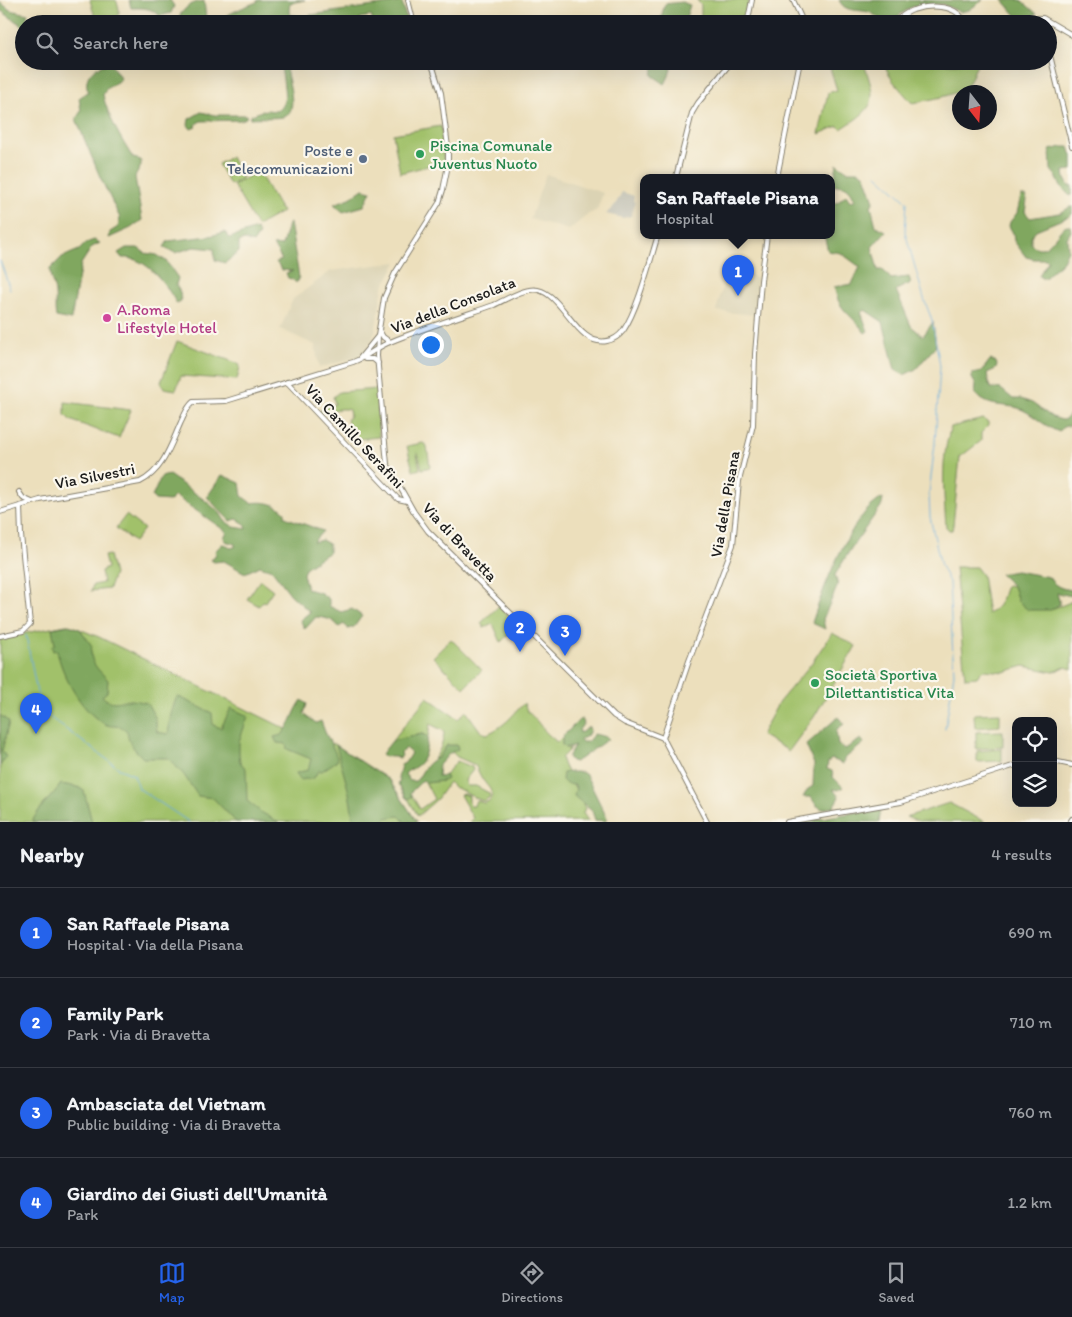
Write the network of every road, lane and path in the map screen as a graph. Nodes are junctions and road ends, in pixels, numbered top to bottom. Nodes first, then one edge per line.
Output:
1 (408, 0) edge
2 (752, 0) edge
3 (793, 0) edge
4 (412, 15) edge
5 (749, 15) edge
6 (800, 15) edge
7 (904, 15) edge
8 (960, 15) edge
9 (1057, 26) edge
10 (1072, 35) edge
11 (434, 70) edge
12 (725, 70) edge
13 (798, 70) edge
14 (1054, 70) edge
15 (1072, 146) edge
16 (677, 174) edge
17 (778, 174) edge
18 (657, 239) edge
19 (766, 239) edge
20 (379, 330) junction
21 (378, 336) junction
22 (390, 342) junction
23 (377, 349) junction
24 (357, 360) junction
25 (378, 363) junction
26 (287, 382) junction
27 (19, 492) dead end
28 (407, 501) junction
29 (32, 502) junction
30 (20, 506) junction
31 (0, 512) edge
32 (0, 636) edge
33 (664, 738) junction
34 (1057, 762) edge
35 (1072, 765) edge
36 (1012, 766) edge
37 (707, 822) edge
38 (787, 822) edge

1 - 4 main road
2 - 5 main road
3 - 6 main road
7 - 8 main road
9 - 10 main road
11 - 20 main road, Via di Bravetta
12 - 16 main road
13 - 17 main road
14 - 15 main road
18 - 22 main road, Via della Consolata
19 - 33 main road, Via della Pisana
20 - 21 main road, Via di Bravetta
20 - 22 main road
21 - 23 main road, Via di Bravetta
21 - 24 main road
22 - 23 main road, Via della Consolata
23 - 24 main road
23 - 25 main road, Via di Bravetta
24 - 25 main road
24 - 26 main road
25 - 28 main road, Via di Bravetta
26 - 28 main road, Via Camillo Serafini
26 - 29 main road, Via Silvestri
27 - 29 main road
28 - 33 main road, Via di Bravetta
29 - 30 main road, Via Silvestri
30 - 31 main road, Via Silvestri
30 - 32 main road
33 - 37 main road
34 - 35 main road
36 - 38 main road

